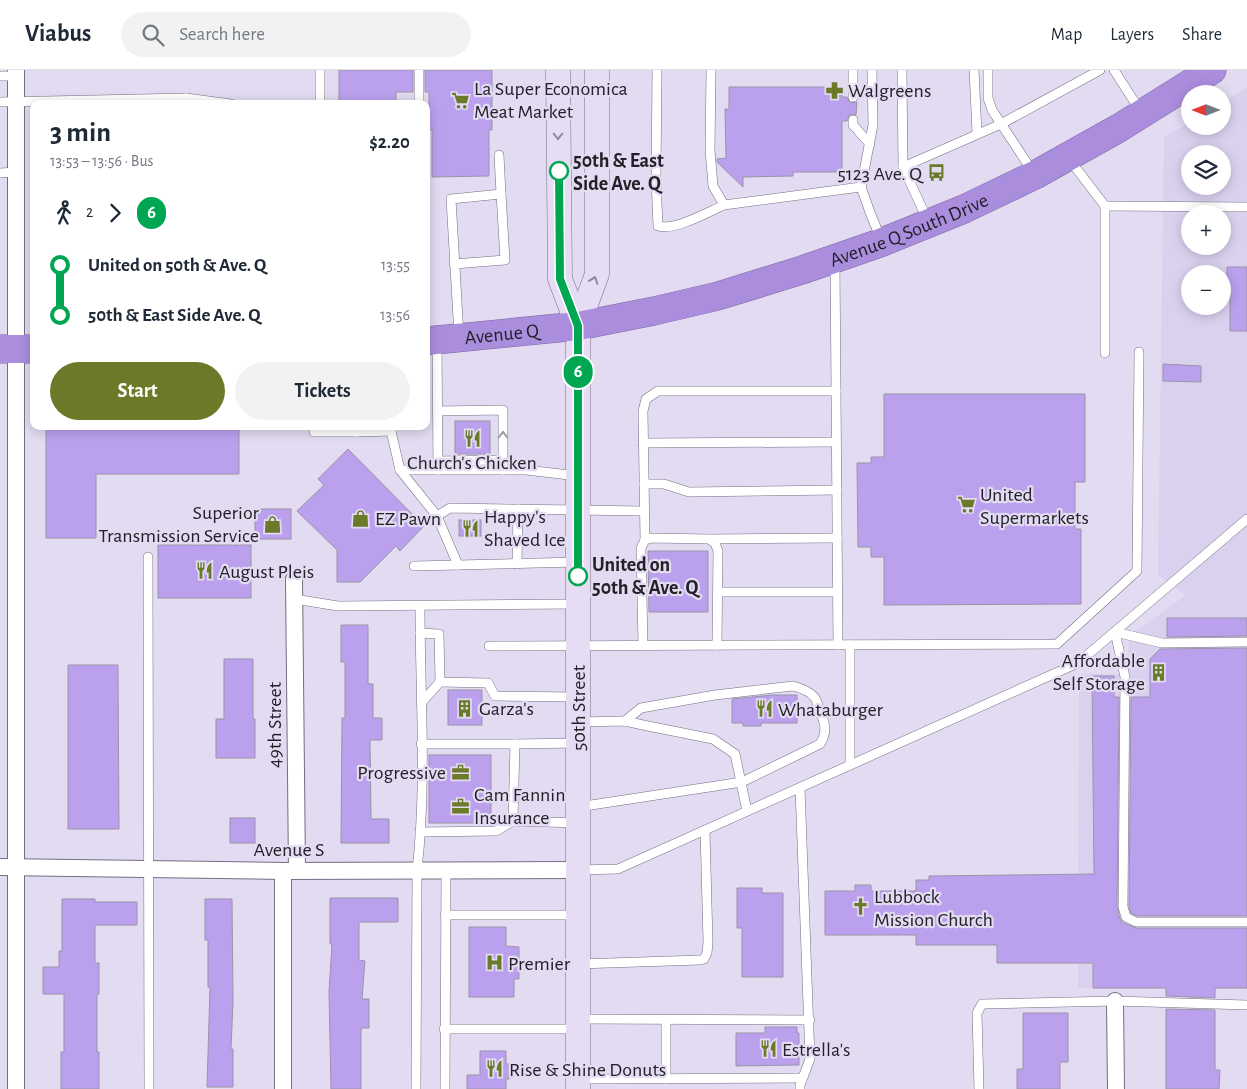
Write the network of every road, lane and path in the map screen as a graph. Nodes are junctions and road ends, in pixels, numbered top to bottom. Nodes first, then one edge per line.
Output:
1 (320, 70) edge
2 (419, 70) edge
3 (558, 70) edge
4 (597, 70) edge
5 (657, 70) edge
6 (711, 70) edge
7 (853, 70) edge
8 (872, 70) edge
9 (902, 70) edge
10 (974, 70) edge
11 (988, 70) edge
12 (1100, 70) edge
13 (1114, 70) edge
14 (1212, 70) edge
15 (11, 74) edge
16 (853, 97) dead end
17 (320, 100) edge
18 (420, 100) edge
19 (8, 102) edge
20 (30, 102) edge
21 (1142, 114) junction
22 (853, 120) dead end
23 (1001, 124) junction
24 (977, 133) junction
25 (870, 144) junction
26 (500, 155) dead end
27 (1067, 157) junction
28 (903, 167) junction
29 (8, 173) edge
30 (1035, 175) junction
31 (861, 187) junction
32 (501, 194) junction
33 (724, 205) junction
34 (1105, 206) junction
35 (1247, 207) edge
36 (929, 224) junction
37 (883, 242) junction
38 (835, 259) junction
39 (454, 264) junction
40 (578, 326) junction
41 (441, 340) edge
42 (16, 349) edge
43 (1140, 352) dead end
44 (1106, 353) dead end
45 (836, 391) junction
46 (438, 411) junction
47 (314, 430) edge
48 (343, 430) edge
49 (391, 430) edge
50 (836, 442) junction
51 (643, 443) junction
52 (503, 465) junction
53 (438, 466) junction
54 (400, 470) junction
55 (578, 476) junction
56 (644, 484) junction
57 (837, 490) junction
58 (518, 509) junction
59 (578, 509) junction
60 (643, 510) junction
61 (437, 516) junction
62 (1247, 519) edge
63 (837, 538) junction
64 (709, 539) junction
65 (645, 540) junction
66 (148, 556) dead end
67 (578, 562) junction
68 (517, 564) junction
69 (458, 565) junction
70 (414, 566) dead end
71 (294, 579) dead end
72 (718, 592) junction
73 (837, 592) junction
74 (294, 599) junction
75 (578, 604) junction
76 (420, 606) junction
77 (1115, 632) junction
78 (420, 633) junction
79 (1247, 642) edge
80 (838, 644) junction
81 (850, 644) junction
82 (578, 645) junction
83 (643, 645) junction
84 (717, 645) junction
85 (488, 646) dead end
86 (440, 682) junction
87 (578, 697) junction
88 (421, 703) junction
89 (625, 721) junction
90 (578, 732) junction
91 (421, 744) junction
92 (515, 744) junction
93 (850, 765) junction
94 (742, 782) junction
95 (800, 788) junction
96 (747, 811) junction
97 (578, 815) junction
98 (513, 821) junction
99 (705, 830) junction
100 (420, 832) junction
101 (8, 867) edge
102 (150, 869) junction
103 (416, 870) junction
104 (446, 870) junction
105 (578, 870) junction
106 (290, 871) junction
107 (445, 915) junction
108 (578, 915) junction
109 (1247, 922) edge
110 (578, 964) junction
111 (1116, 1001) junction
112 (1247, 1005) edge
113 (666, 1020) junction
114 (810, 1020) junction
115 (578, 1024) junction
116 (444, 1029) junction
117 (803, 1078) junction
118 (666, 1079) junction
119 (578, 1084) edge
120 (16, 1089) edge
121 (149, 1089) edge
122 (284, 1089) edge
123 (416, 1089) edge
124 (445, 1089) edge
125 (800, 1089) edge
126 (979, 1089) edge
127 (1116, 1089) edge

1 - 17 lane
2 - 18 lane
3 -> 40 main road, 50th Street
40 -> 4 main road, 50th Street
5 - 33 lane
6 - 33 lane
7 - 16 lane
8 - 25 lane
9 - 28 lane
10 - 24 lane
11 - 23 lane
12 - 23 lane
13 - 21 lane
14 - 21 highway, Avenue Q South Drive
15 - 19 street
19 - 20 lane
19 - 29 street
21 - 27 highway, Avenue Q South Drive
22 - 25 lane
23 - 24 lane
23 - 30 lane
24 - 28 lane
25 - 31 lane
26 - 32 lane
27 - 30 highway, Avenue Q South Drive
27 - 34 lane
28 - 36 lane
29 - 42 street
30 - 36 highway, Avenue Q South Drive
31 - 33 lane
31 - 37 lane
32 - 39 lane
32 - 39 lane
34 - 35 lane
34 - 44 lane
36 - 37 highway, Avenue Q South Drive
37 - 38 highway, Avenue Q South Drive
38 - 40 highway, Avenue Q South Drive
38 - 45 lane
39 - 41 lane
40 - 41 highway, Avenue Q
40 - 55 main road, 50th Street
41 - 46 lane
42 - 101 street
43 - 81 lane
45 - 50 lane
45 - 51 lane
52 -> 46 lane
46 - 53 lane
47 - 48 lane
49 - 54 lane
50 - 51 lane
50 - 57 lane
51 - 56 lane
52 - 53 lane
52 - 55 lane
53 - 54 lane
54 - 61 lane
55 - 59 main road, 50th Street
56 - 57 lane
56 - 60 lane
57 - 63 lane
58 - 59 lane
58 - 61 lane
58 - 68 lane
59 - 60 lane
59 - 67 main road, 50th Street
60 - 65 lane
61 - 69 lane
62 - 77 lane
63 - 64 lane
63 - 73 lane
64 - 65 lane
64 - 72 lane
65 - 83 lane
66 - 102 lane
67 - 68 lane
67 - 75 main road, 50th Street
68 - 69 lane
69 - 70 lane
71 - 74 street, 49th Street
72 - 73 lane
72 - 84 lane
73 - 80 lane
74 - 76 lane
74 - 106 street, 49th Street
75 - 76 lane
75 - 82 main road, 50th Street
76 - 78 lane
77 - 79 lane
77 - 93 lane
77 - 109 lane
78 - 86 lane
78 - 88 lane
80 - 81 lane
80 - 84 lane
81 - 93 lane
82 - 83 lane
82 - 85 lane
82 - 87 main road, 50th Street
83 - 84 lane
86 - 87 lane
86 - 88 lane
87 - 90 main road, 50th Street
88 - 91 lane
89 - 90 lane
89 - 94 lane
89 - 94 lane
90 - 92 lane
90 - 97 main road, 50th Street
91 - 92 lane
91 - 100 lane
92 - 98 lane
93 - 95 lane
94 - 96 lane
94 - 97 lane
95 - 96 lane
95 - 114 lane
96 - 99 lane
97 - 98 lane
97 - 105 main road, 50th Street
98 - 100 lane
99 - 105 lane
99 - 110 lane
100 - 103 lane
101 - 102 street, Avenue S
101 - 120 street
102 - 106 street, Avenue S
102 - 121 lane
103 - 104 street, Avenue S
103 - 106 street, Avenue S
103 - 123 lane
104 - 105 street, Avenue S
104 - 107 lane
105 - 108 main road, 50th Street
106 - 122 street, 49th Street
107 - 108 lane
107 - 116 lane
108 - 110 main road, 50th Street
110 - 115 main road, 50th Street
111 - 112 lane
111 - 126 lane
111 - 127 street
113 - 114 lane
113 - 115 lane
113 - 118 lane
114 - 117 lane
115 - 116 lane
115 - 119 main road, 50th Street
116 - 124 lane
117 - 118 lane
117 - 125 lane
118 - 119 lane

